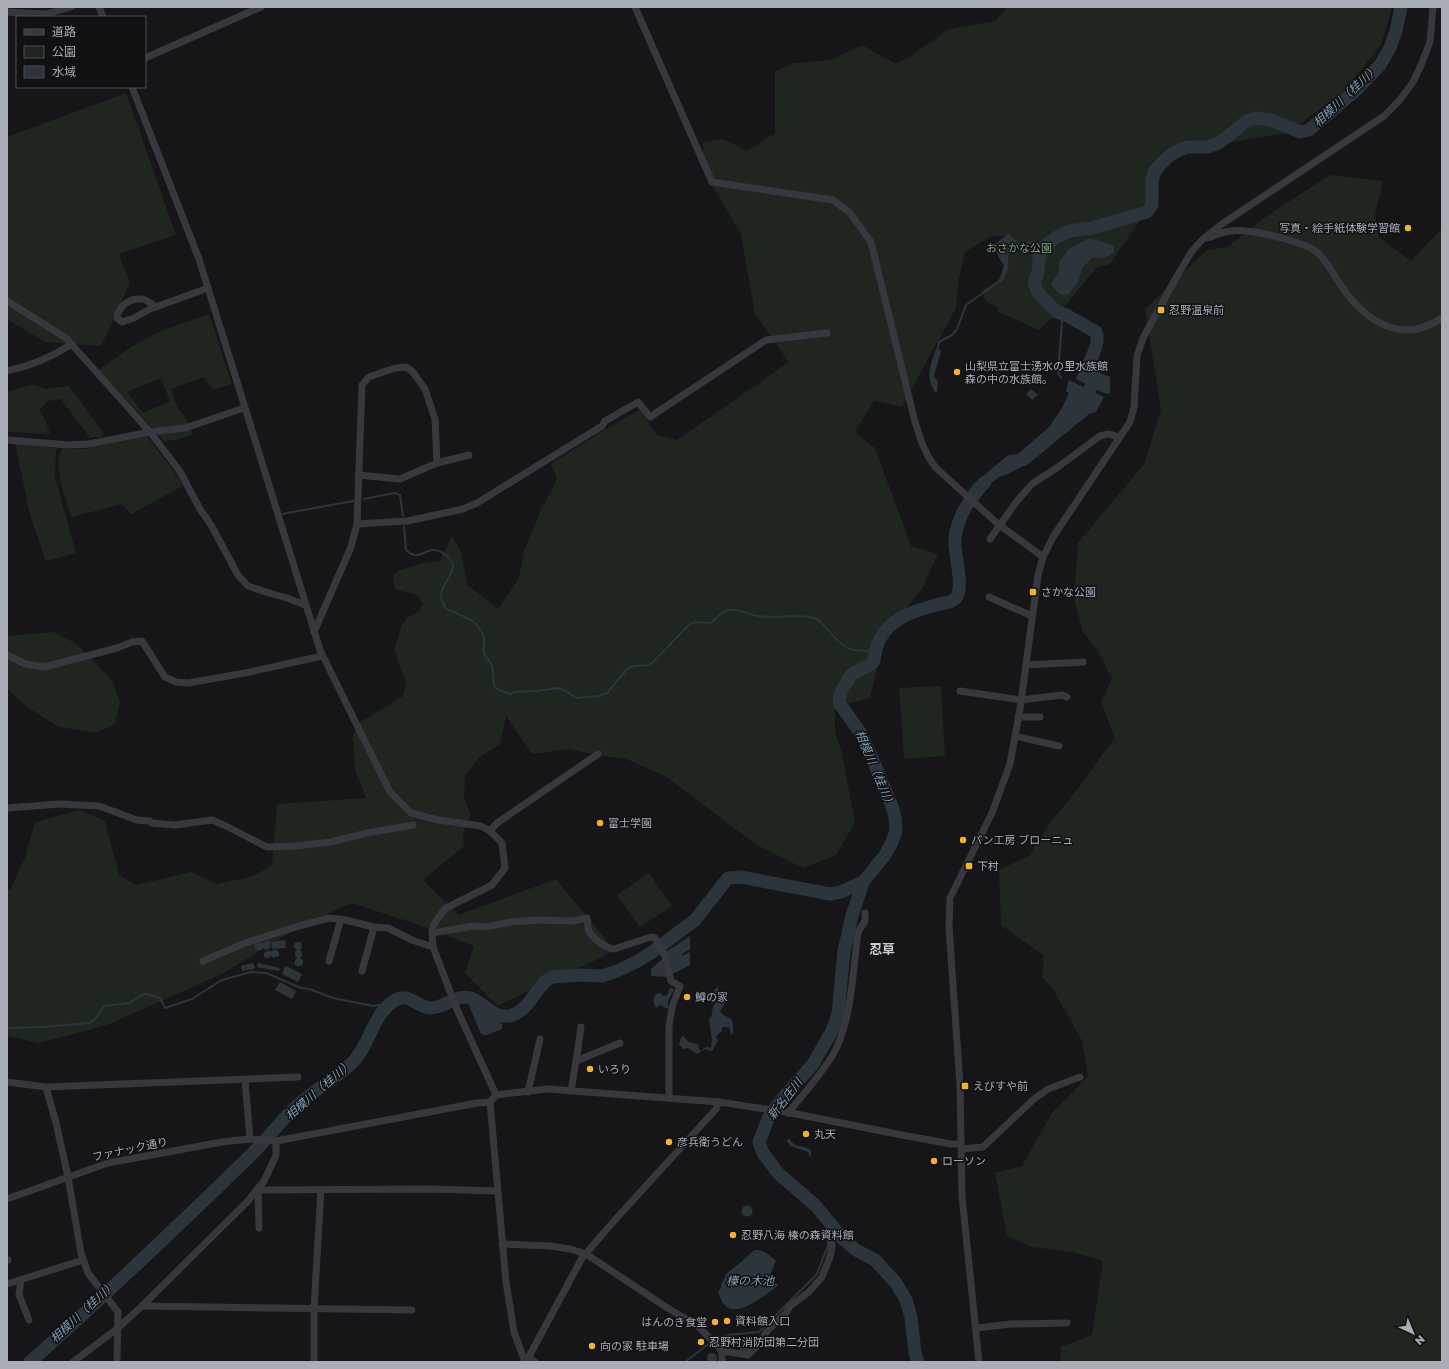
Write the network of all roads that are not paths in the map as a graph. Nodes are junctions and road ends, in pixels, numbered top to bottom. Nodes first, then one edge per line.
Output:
1 (71, 7) edge
2 (260, 7) edge
3 (635, 7) edge
4 (1433, 7) edge
5 (7, 12) edge
6 (146, 58) edge
7 (132, 88) edge
8 (1203, 239) junction
9 (208, 288) junction
10 (7, 301) edge
11 (156, 307) junction
12 (1442, 318) edge
13 (827, 333) dead end
14 (72, 344) junction
15 (7, 371) edge
16 (244, 408) junction
17 (150, 432) junction
18 (1120, 437) junction
19 (7, 440) edge
20 (469, 455) dead end
21 (437, 463) junction
22 (358, 475) junction
23 (357, 524) junction
24 (999, 525) junction
25 (990, 539) dead end
26 (1043, 557) junction
27 (988, 597) dead end
28 (305, 605) junction
29 (1032, 616) junction
30 (314, 632) junction
31 (7, 655) edge
32 (322, 656) junction
33 (1083, 662) dead end
34 (1026, 665) junction
35 (960, 691) dead end
36 (1066, 697) dead end
37 (1021, 700) junction
38 (1018, 717) junction
39 (1040, 717) dead end
40 (1015, 736) junction
41 (1059, 746) dead end
42 (598, 754) dead end
43 (7, 808) edge
44 (412, 825) dead end
45 (490, 831) junction
46 (865, 913) dead end
47 (341, 919) junction
48 (374, 927) junction
49 (432, 932) junction
50 (433, 947) junction
51 (203, 961) dead end
52 (330, 961) dead end
53 (362, 971) dead end
54 (581, 1027) dead end
55 (540, 1039) dead end
56 (620, 1043) dead end
57 (576, 1061) junction
58 (298, 1077) dead end
59 (1080, 1077) dead end
60 (244, 1080) junction
61 (7, 1082) edge
62 (46, 1087) junction
63 (571, 1091) junction
64 (528, 1092) junction
65 (496, 1095) junction
66 (669, 1098) junction
67 (490, 1102) junction
68 (719, 1102) junction
69 (787, 1113) junction
70 (250, 1139) junction
71 (275, 1141) junction
72 (962, 1146) junction
73 (68, 1177) junction
74 (258, 1190) junction
75 (321, 1190) junction
76 (497, 1190) junction
77 (7, 1199) edge
78 (259, 1228) dead end
79 (502, 1244) junction
80 (832, 1244) dead end
81 (586, 1254) junction
82 (83, 1260) junction
83 (21, 1280) junction
84 (7, 1284) edge
85 (142, 1306) junction
86 (314, 1308) junction
87 (412, 1310) dead end
88 (29, 1320) dead end
89 (1067, 1323) dead end
90 (118, 1328) junction
91 (976, 1328) junction
92 (722, 1350) junction
93 (527, 1360) edge
94 (73, 1362) edge
95 (116, 1362) edge
96 (314, 1362) edge
97 (535, 1362) edge
98 (722, 1362) edge
99 (980, 1362) edge

1 - 5 street
2 - 6 street
3 - 24 street
4 - 8 street
7 - 9 street
8 - 12 street
8 - 18 street
9 - 11 street
9 - 16 street
10 - 14 street
11 - 11 street
13 - 23 street
14 - 15 street
14 - 17 street
16 - 17 street
16 - 28 street
17 - 19 street
17 - 28 street
18 - 24 street
18 - 26 street
20 - 21 street
21 - 22 street
21 - 22 street
22 - 23 street
23 - 30 street
24 - 25 street
24 - 26 street
26 - 29 street
27 - 29 street
28 - 30 street
29 - 34 street
30 - 32 street
31 - 32 street
32 - 45 street
33 - 34 street
34 - 37 street
35 - 37 street
36 - 37 street
37 - 38 street
38 - 39 street
38 - 40 street
40 - 41 street
40 - 72 street
42 - 45 street
43 - 44 street
45 - 49 street
46 - 69 street
47 - 48 street
47 - 51 street
47 - 52 street
48 - 50 street
48 - 53 street
49 - 50 street
49 - 66 street
50 - 65 street
54 - 57 street
55 - 64 street
56 - 57 street
57 - 63 street
58 - 60 street
59 - 72 street
60 - 62 street
60 - 70 street
61 - 62 street
62 - 73 street
63 - 64 street
63 - 66 street
64 - 65 street
65 - 67 street
66 - 68 street
67 - 71 street, ファナック通り
67 - 76 street
68 - 69 street
68 - 81 street
69 - 72 street
70 - 71 street, ファナック通り
70 - 73 street, ファナック通り
71 - 74 street
72 - 91 street
73 - 77 street, ファナック通り
73 - 82 street
74 - 75 street
74 - 78 street
74 - 85 street
75 - 76 street
75 - 86 street
76 - 79 street
79 - 81 street
79 - 93 street
80 - 92 street
81 - 92 street
81 - 93 street
82 - 83 street
82 - 90 street
83 - 84 street
83 - 88 street
85 - 86 street
85 - 90 street
86 - 87 street
86 - 96 street
89 - 91 street
90 - 94 street
90 - 95 street
91 - 99 street
92 - 98 street
93 - 97 street

